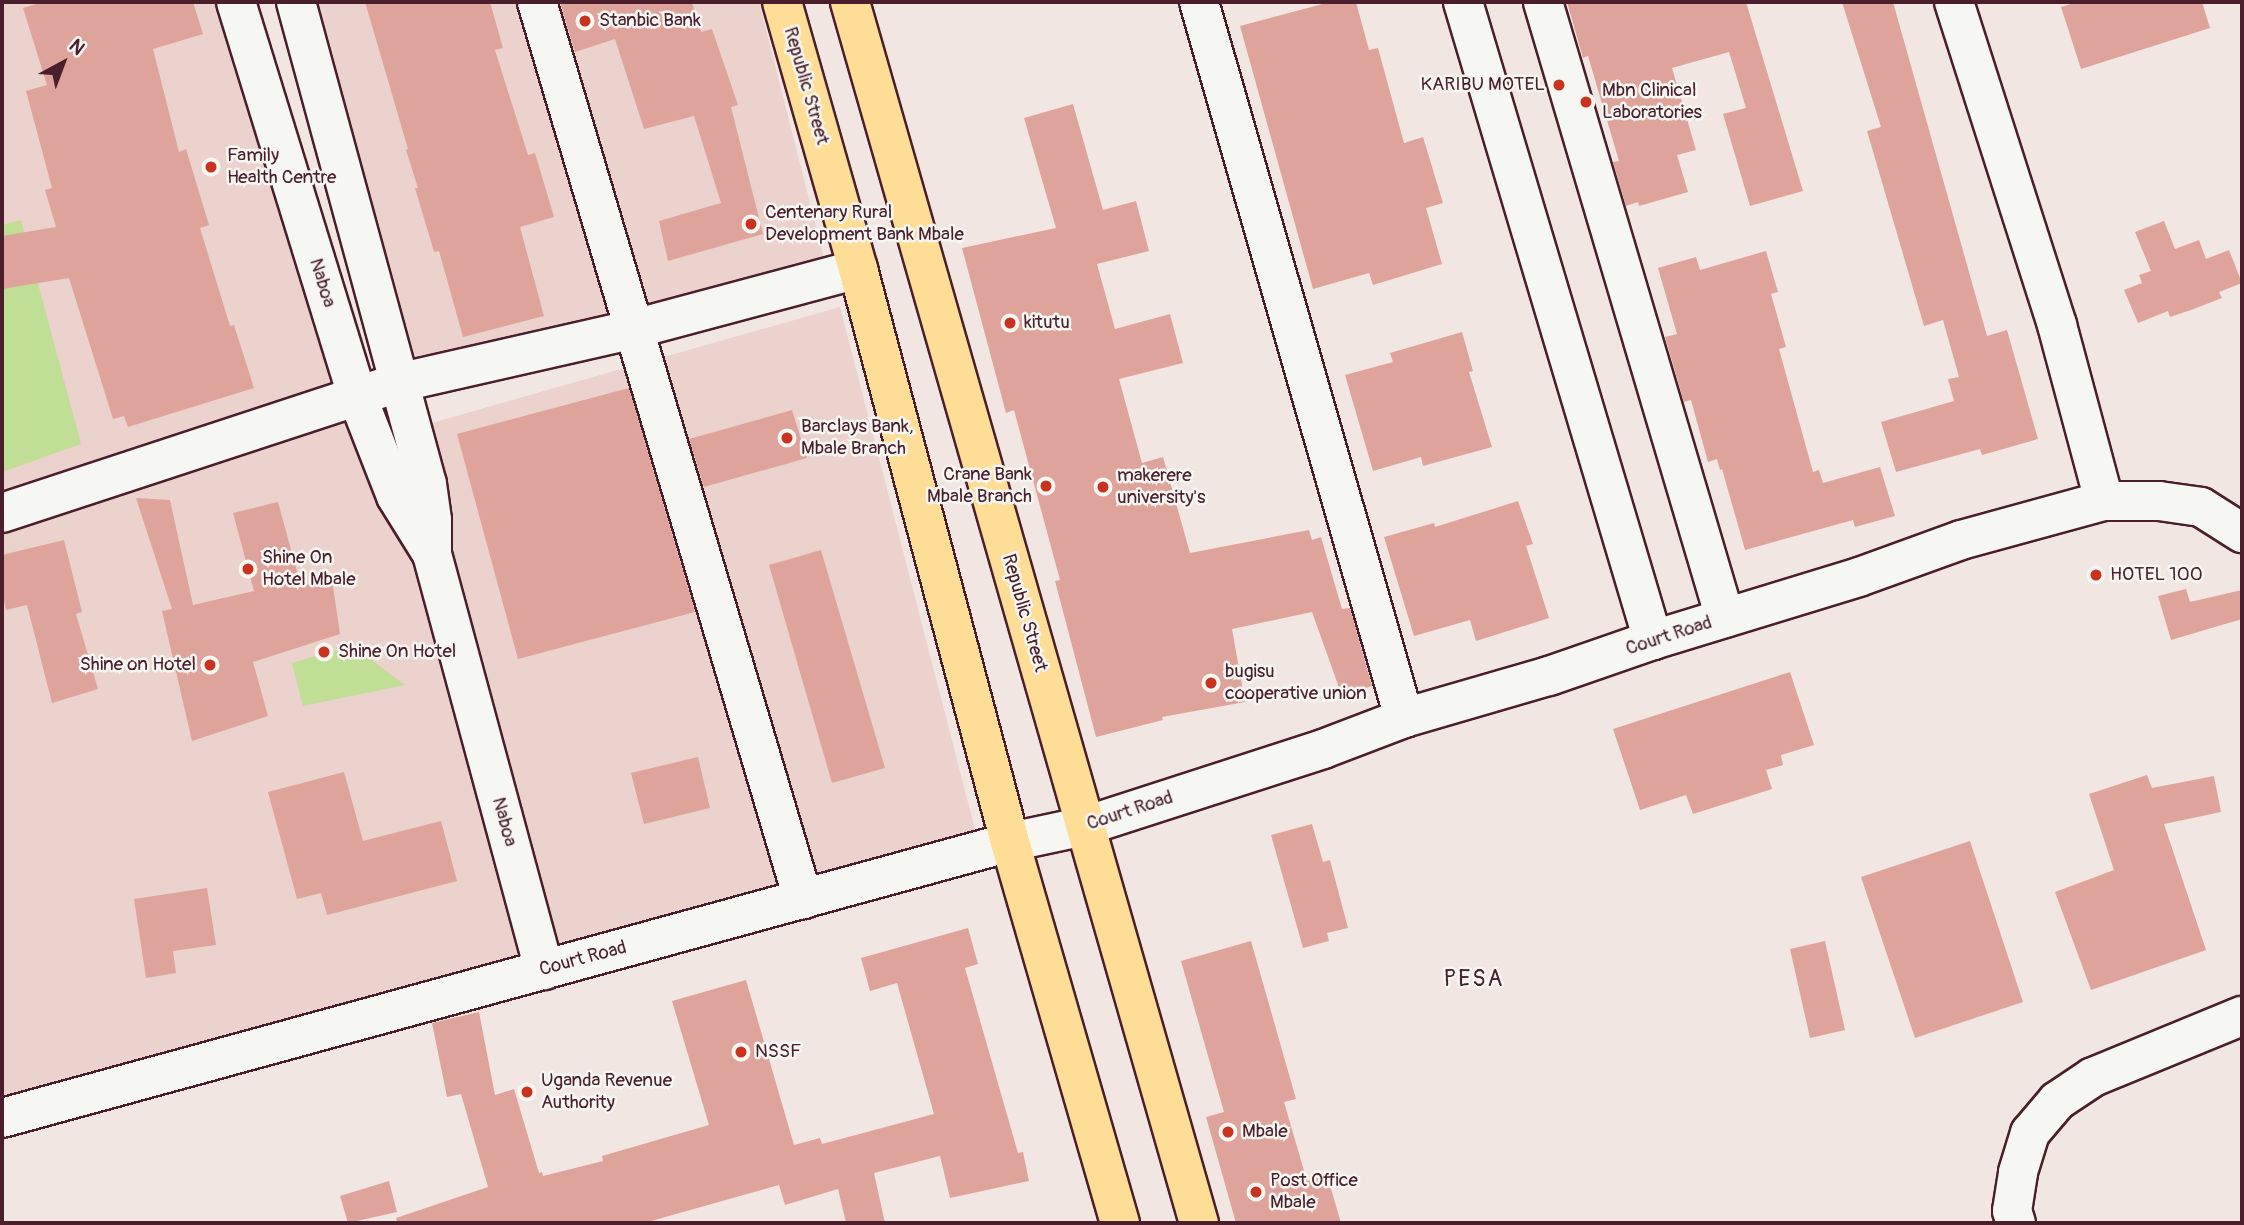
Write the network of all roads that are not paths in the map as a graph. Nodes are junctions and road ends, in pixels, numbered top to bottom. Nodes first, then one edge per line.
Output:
1 (236, 2) edge
2 (296, 2) edge
3 (537, 2) edge
4 (782, 2) edge
5 (850, 2) edge
6 (1199, 2) edge
7 (1463, 2) edge
8 (1543, 2) edge
9 (1954, 2) edge
10 (858, 269) junction
11 (634, 329) junction
12 (397, 383) junction
13 (357, 396) junction
14 (2104, 501) junction
15 (2, 513) edge
16 (2242, 533) edge
17 (432, 554) junction
18 (1725, 618) junction
19 (1653, 640) junction
20 (1404, 718) junction
21 (1085, 826) junction
22 (1010, 842) junction
23 (803, 899) junction
24 (544, 970) junction
25 (2242, 1016) edge
26 (2, 1118) edge
27 (1120, 1223) edge
28 (1199, 1223) edge
29 (2016, 1223) edge

1 - 13 street, Naboa
2 - 12 street, Naboa
3 - 11 street
4 - 10 main road, Republic Street
5 - 21 main road, Republic Street
6 - 20 street
7 - 19 street
8 - 18 street
9 - 14 street
10 - 11 street
10 - 22 main road, Republic Street
11 - 12 street
11 - 23 street
12 - 13 street
12 - 17 street, Naboa
13 - 15 street
13 - 17 street, Naboa
14 - 16 street, Court Road
14 - 18 street, Court Road
17 - 24 street, Naboa
18 - 19 street, Court Road
19 - 20 street, Court Road
20 - 21 street, Court Road
21 - 22 street, Court Road
21 - 28 main road, Republic Street
22 - 23 street, Court Road
22 - 27 main road, Republic Street
23 - 24 street, Court Road
24 - 26 street, Court Road
25 - 29 street

